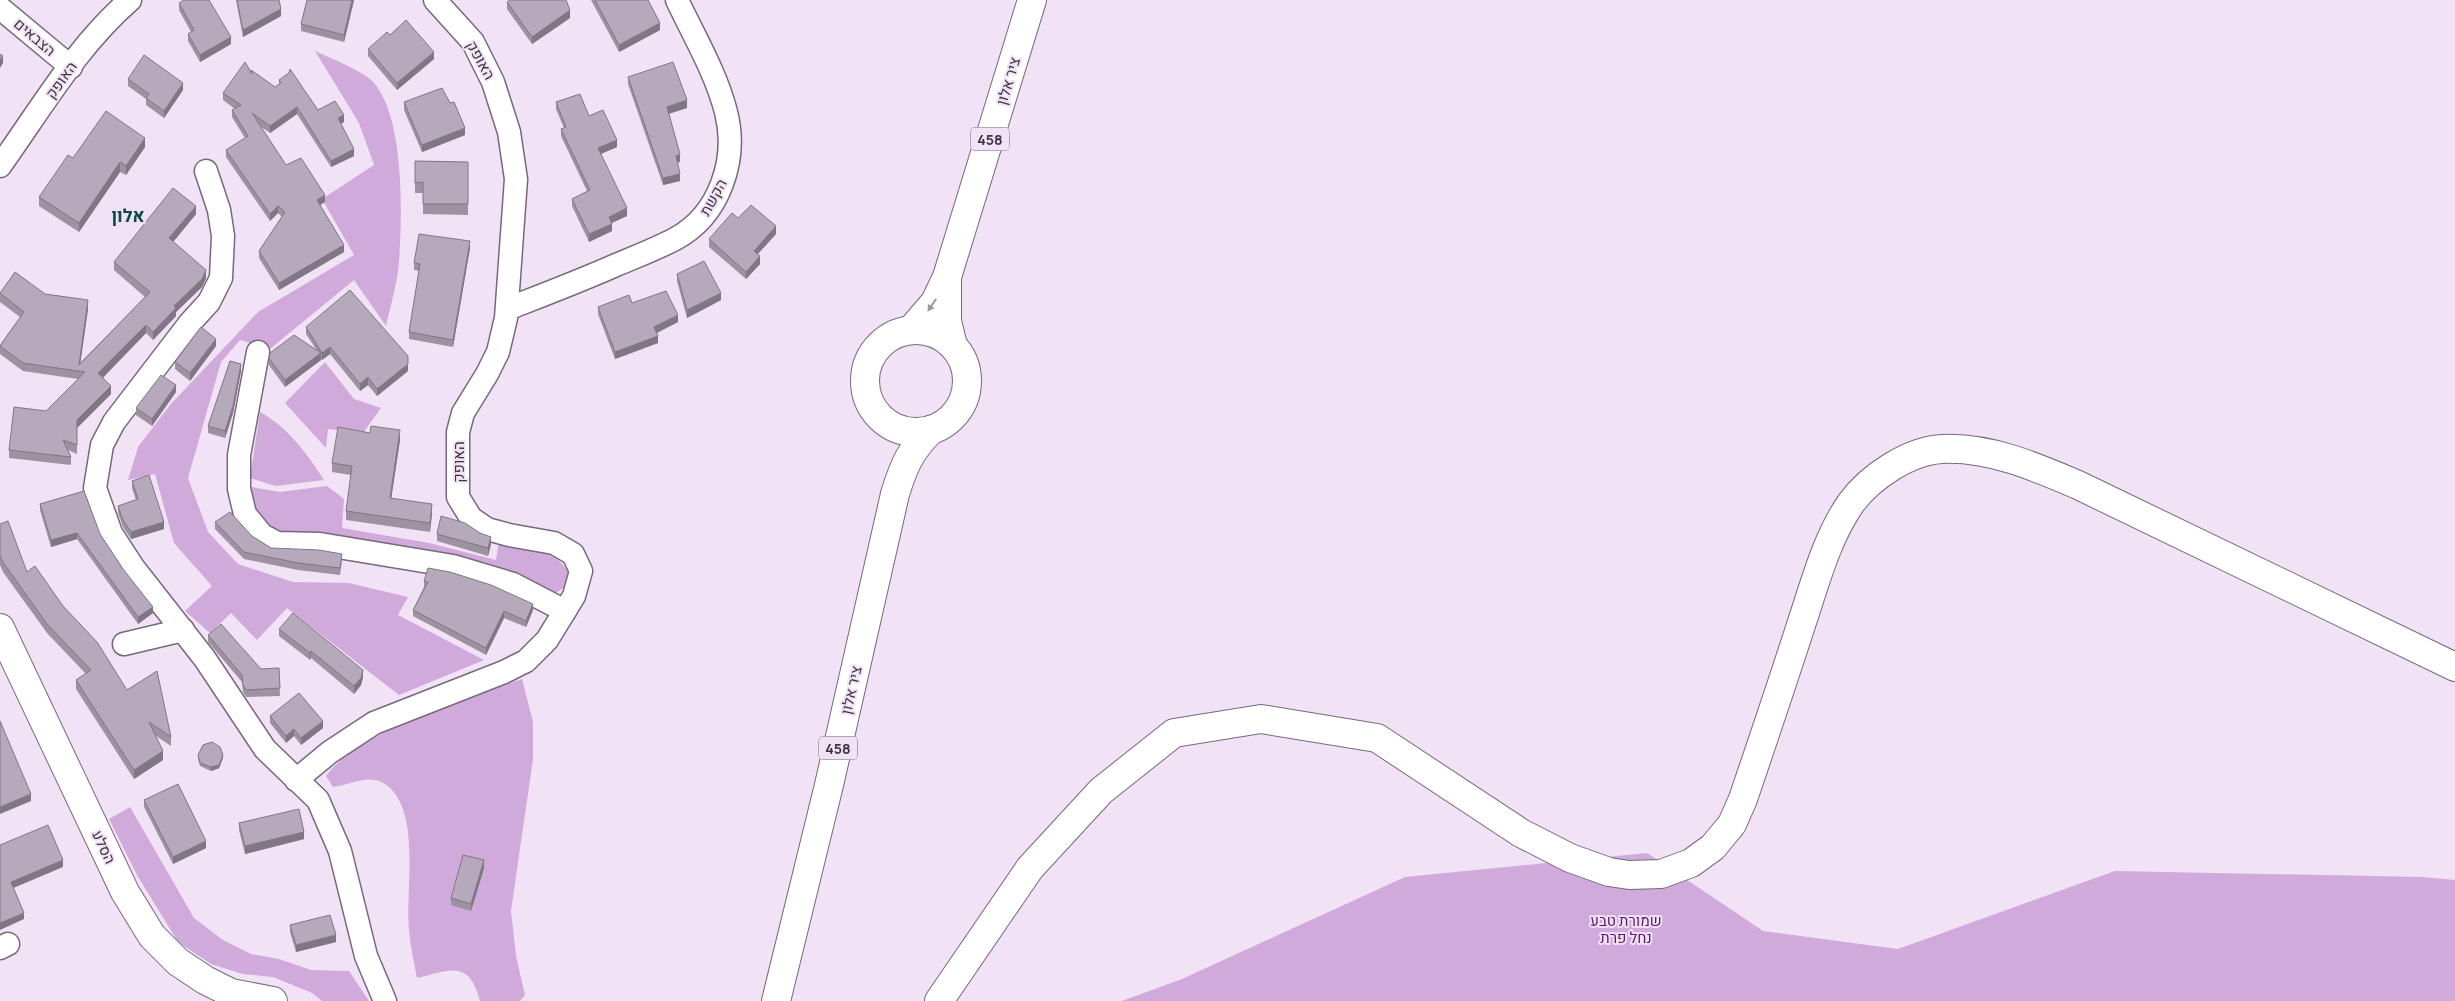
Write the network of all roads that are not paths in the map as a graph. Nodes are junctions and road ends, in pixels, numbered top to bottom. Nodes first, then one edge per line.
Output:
1 (130, 0) edge
2 (434, 0) edge
3 (677, 0) edge
4 (1032, 0) edge
5 (0, 8) edge
6 (70, 66) junction
7 (0, 166) edge
8 (206, 171) dead end
9 (947, 277) junction
10 (507, 309) junction
11 (911, 330) junction
12 (953, 346) junction
13 (258, 352) dead end
14 (879, 416) junction
15 (931, 430) junction
16 (895, 494) junction
17 (565, 610) junction
18 (0, 628) edge
19 (183, 630) junction
20 (124, 644) dead end
21 (2455, 667) edge
22 (296, 780) junction
23 (267, 1000) edge
24 (386, 1001) edge
25 (776, 1001) edge
26 (939, 1001) edge

1 - 6 street, האופק
2 - 10 street, האופק
3 - 10 street, הקשת
4 - 9 street, ציר אלון / 458
5 - 6 street, הצבאים
6 - 7 street, האופק
8 - 19 street
9 -> 11 street, ציר אלון / 458
9 - 12 street, ציר אלון / 458
10 - 17 street, האופק
11 - 12 street
11 - 14 street
12 - 15 street
13 - 17 street
14 - 15 street
14 - 16 street, ציר אלון / 458
15 - 16 street, ציר אלון / 458
16 - 25 street, ציר אלון / 458
17 - 22 street, האופק
18 - 23 street, הסלע
19 - 20 street
19 - 22 street
21 - 26 street
22 - 24 street

